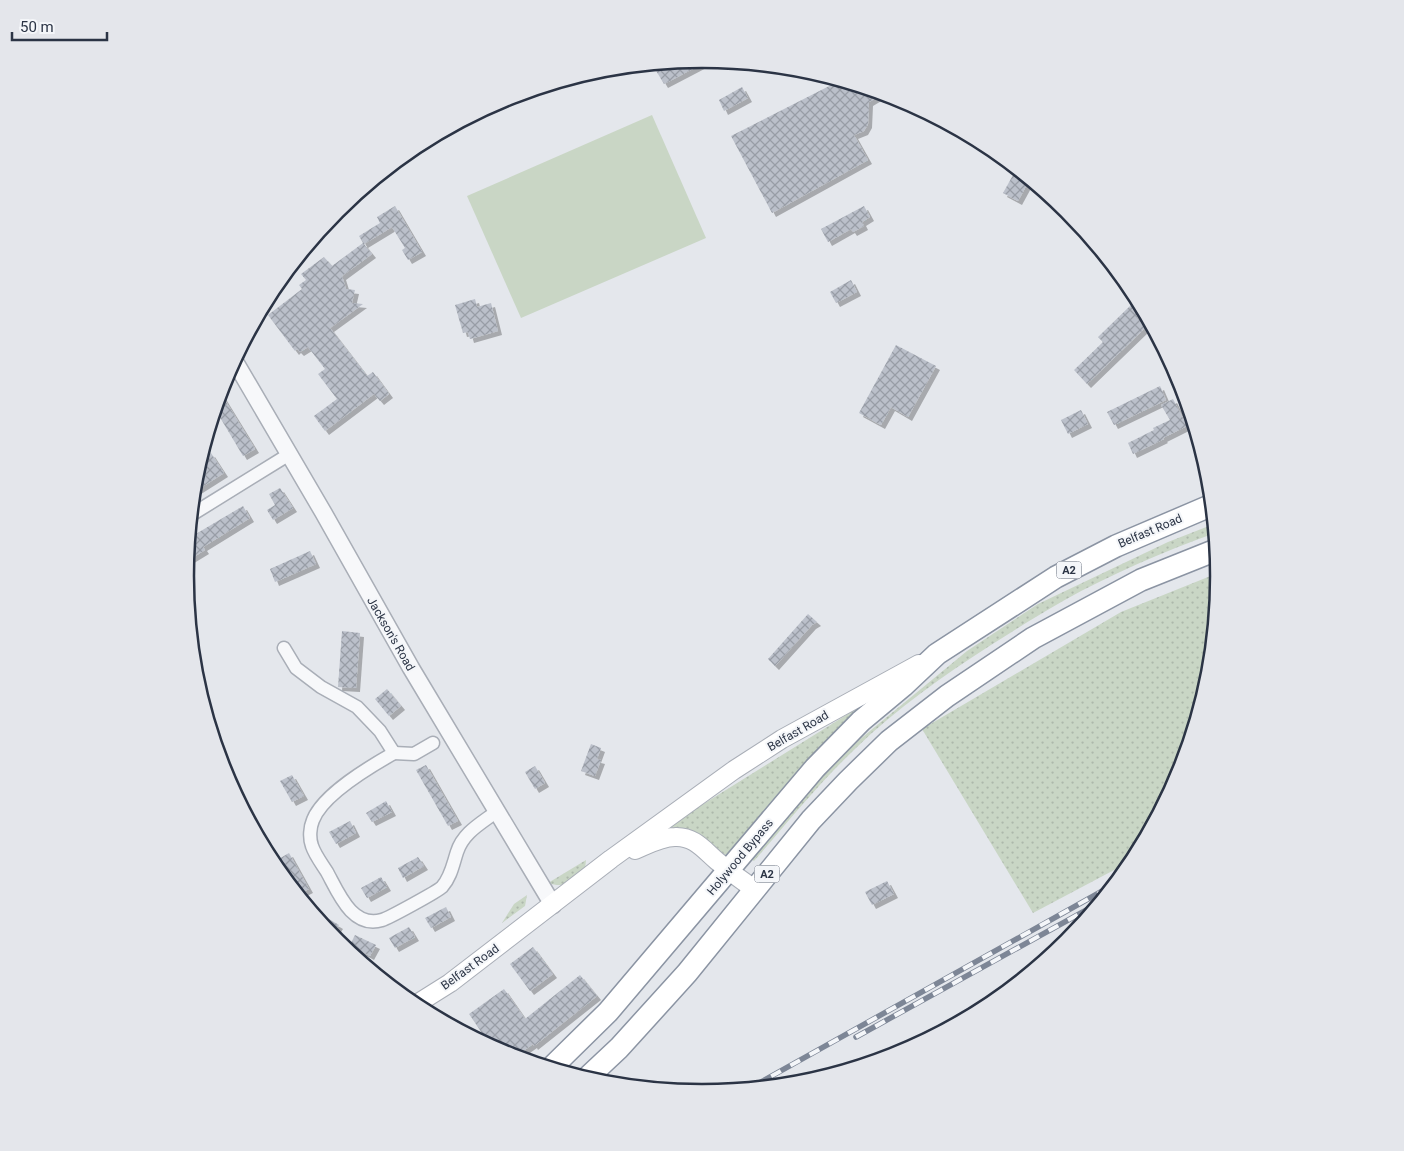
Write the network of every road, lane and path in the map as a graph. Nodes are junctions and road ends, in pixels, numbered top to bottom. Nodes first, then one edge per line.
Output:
1 (239, 368) edge
2 (288, 455) junction
3 (1206, 508) edge
4 (198, 512) edge
5 (1209, 553) edge
6 (284, 648) dead end
7 (937, 654) junction
8 (433, 743) dead end
9 (394, 753) junction
10 (496, 812) junction
11 (611, 859) junction
12 (729, 871) junction
13 (754, 889) junction
14 (553, 905) junction
15 (423, 1000) edge
16 (557, 1062) edge
17 (594, 1072) edge

1 - 2 street, Jackson's Road
2 - 4 street
2 - 10 street, Jackson's Road
3 - 7 highway, Belfast Road / A2
5 - 13 highway, A2
6 - 9 street
7 - 11 main road, Belfast Road
7 - 12 highway, Holywood Bypass / A2
8 - 9 street
9 - 10 street
10 - 14 street, Jackson's Road
11 - 12 main road
11 - 14 main road, Belfast Road
12 - 13 main road
12 - 16 highway, Holywood Bypass / A2
13 - 17 highway, A2
14 - 15 main road, Belfast Road

